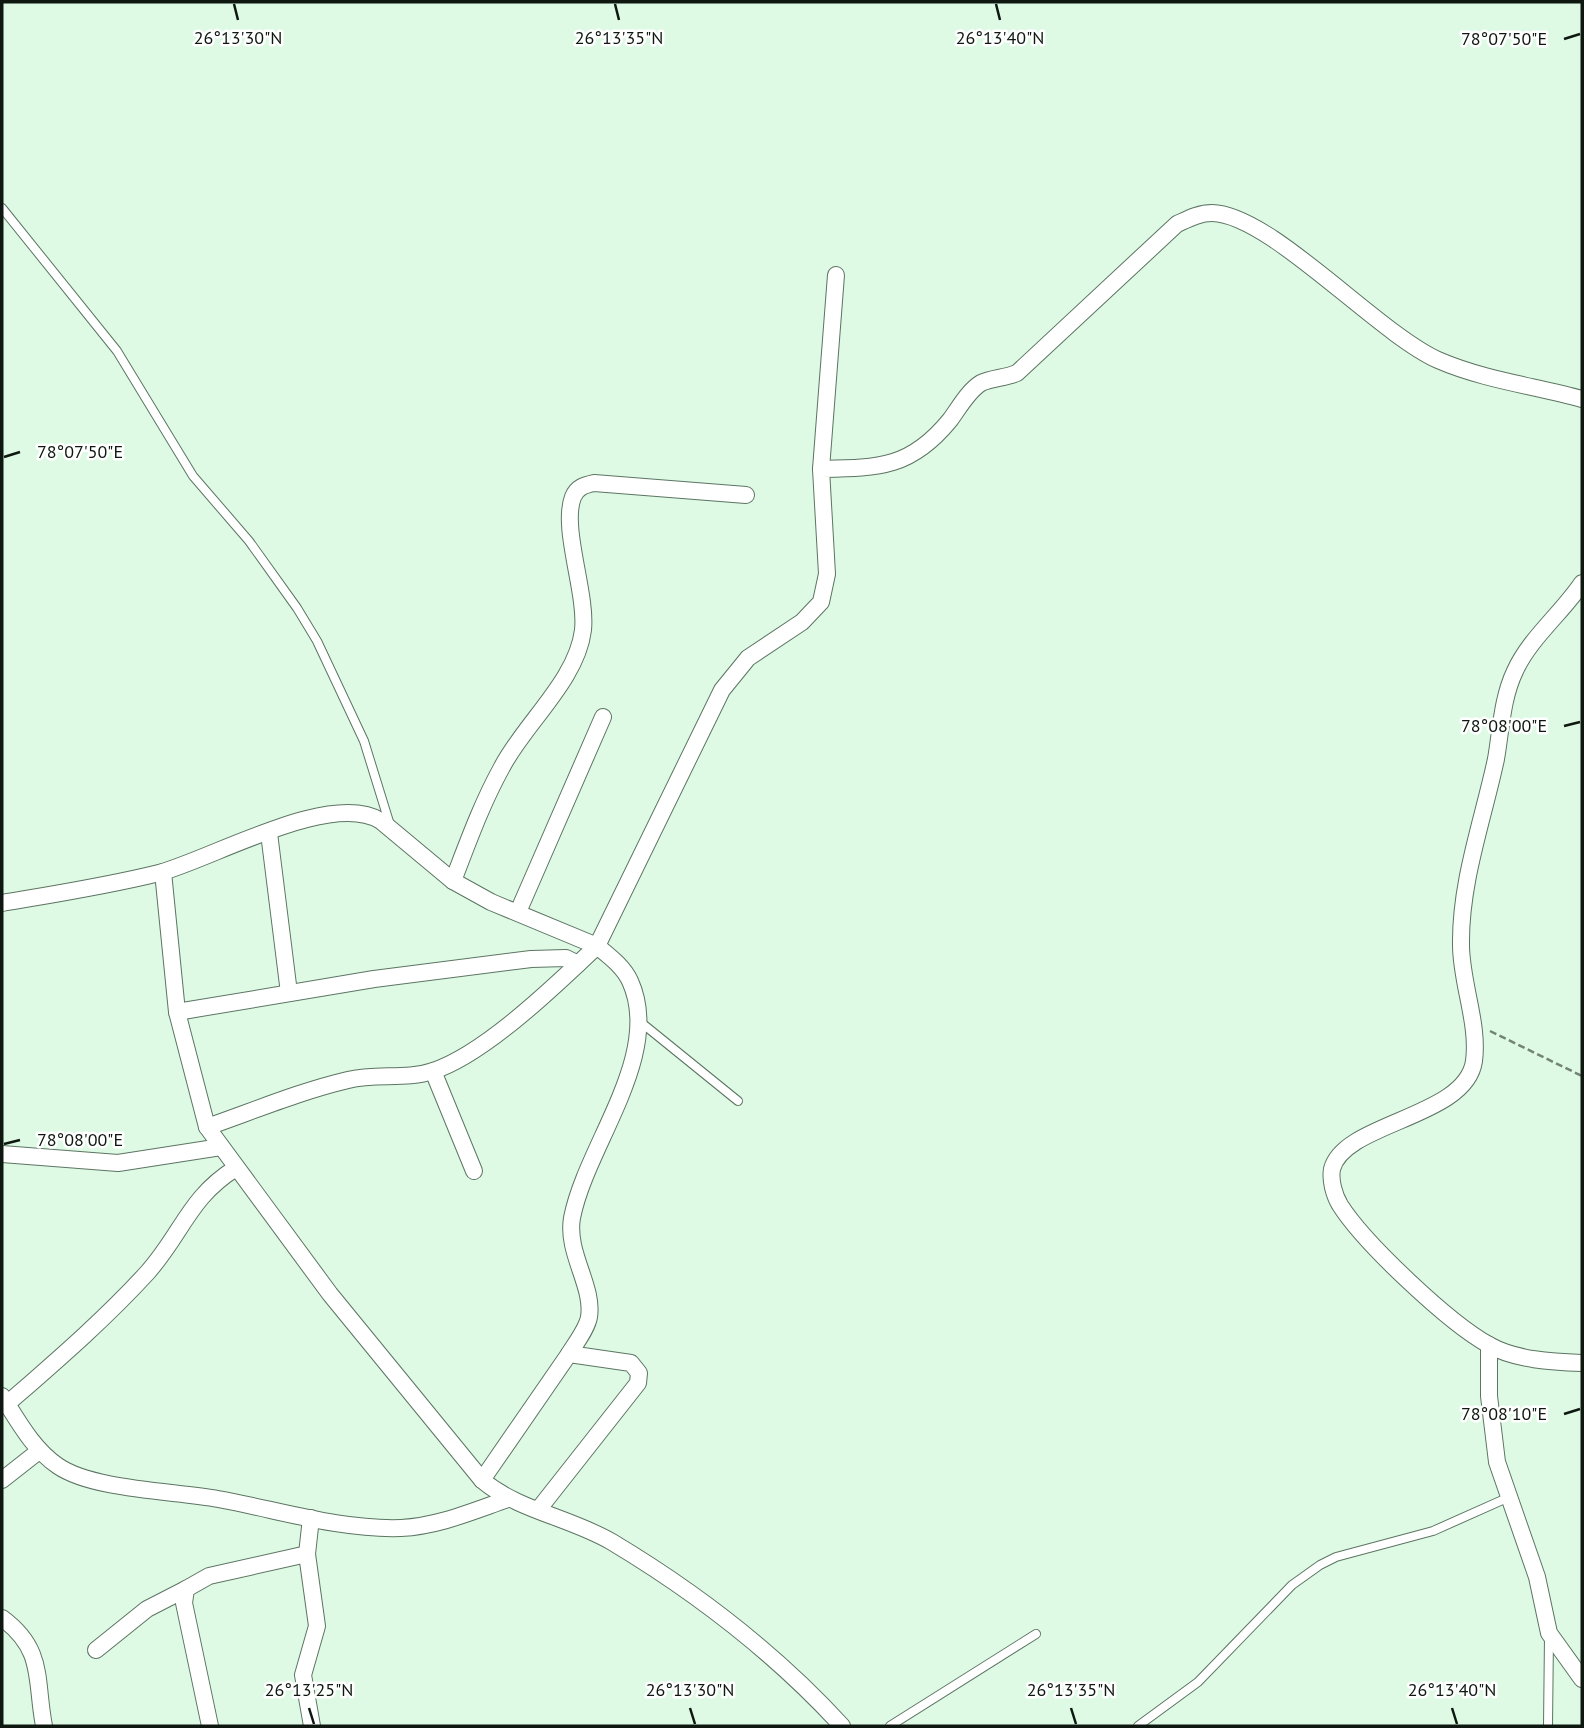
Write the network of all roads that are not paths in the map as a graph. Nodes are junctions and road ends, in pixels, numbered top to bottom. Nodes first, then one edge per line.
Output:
1 (2, 208) edge
2 (836, 275) dead end
3 (1582, 399) edge
4 (821, 469) junction
5 (746, 495) dead end
6 (1582, 583) edge
7 (603, 717) dead end
8 (390, 828) junction
9 (269, 832) junction
10 (163, 872) junction
11 (453, 881) junction
12 (2, 903) edge
13 (518, 912) junction
14 (597, 946) junction
15 (578, 964) junction
16 (289, 993) junction
17 (177, 1012) junction
18 (638, 1020) junction
19 (433, 1071) junction
20 (738, 1101) dead end
21 (207, 1127) junction
22 (221, 1147) junction
23 (2, 1154) edge
24 (236, 1168) junction
25 (474, 1171) dead end
26 (1489, 1345) junction
27 (569, 1354) junction
28 (1582, 1363) edge
29 (4, 1400) edge
30 (39, 1451) junction
31 (2, 1480) edge
32 (482, 1480) junction
33 (1507, 1498) junction
34 (508, 1499) junction
35 (538, 1510) junction
36 (311, 1518) junction
37 (307, 1554) junction
38 (186, 1589) junction
39 (2, 1618) edge
40 (1036, 1633) dead end
41 (1549, 1633) junction
42 (96, 1650) dead end
43 (1582, 1679) edge
44 (44, 1726) edge
45 (210, 1726) edge
46 (312, 1726) edge
47 (842, 1726) edge
48 (890, 1726) edge
49 (1138, 1726) edge
50 (1548, 1726) edge

1 - 8 lane
2 - 4 street
3 - 4 street
4 - 14 street
5 - 11 street
6 - 26 street
7 - 13 street
8 - 9 street
8 - 11 street
9 - 10 street
9 - 16 street
10 - 12 street
10 - 17 street
11 - 13 street
13 - 14 street
14 - 15 street
14 - 18 street
15 - 16 street
15 - 19 street
16 - 17 street
17 - 21 street
18 - 20 lane
18 - 27 street
19 - 21 street
19 - 25 street
21 - 22 street
22 - 23 street
22 - 24 street
24 - 29 street
24 - 32 street
26 - 28 street
26 - 33 street
27 - 32 street
27 - 35 street
29 - 30 street
30 - 31 street
30 - 36 street
32 - 34 street
33 - 41 street
33 - 49 lane
34 - 35 street
34 - 36 street
35 - 47 street
36 - 37 street
37 - 38 street
37 - 46 street
38 - 42 street
38 - 45 street
39 - 44 street
40 - 48 lane
41 - 43 street
41 - 50 lane

